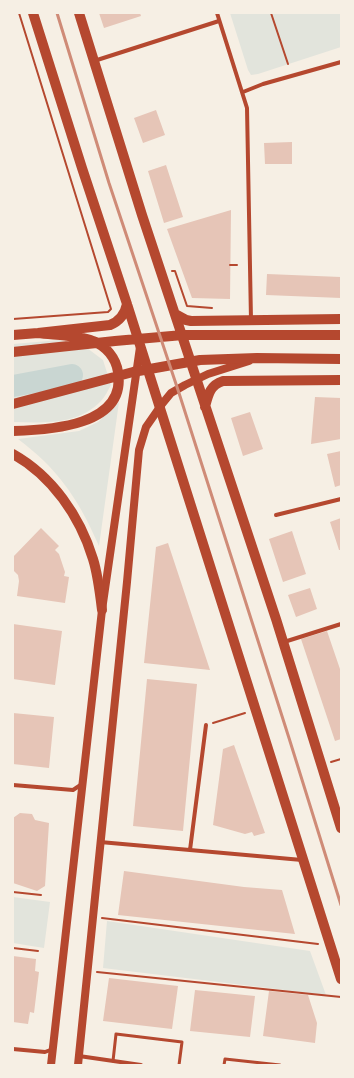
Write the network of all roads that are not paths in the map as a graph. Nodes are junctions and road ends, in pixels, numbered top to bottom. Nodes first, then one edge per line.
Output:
1 (33, 13) edge
2 (79, 13) edge
3 (217, 13) edge
4 (220, 22) junction
5 (94, 61) junction
6 (341, 62) edge
7 (243, 92) junction
8 (127, 304) junction
9 (175, 314) junction
10 (341, 319) edge
11 (251, 320) junction
12 (38, 333) junction
13 (13, 335) edge
14 (341, 335) edge
15 (140, 345) junction
16 (13, 352) edge
17 (257, 358) junction
18 (341, 359) edge
19 (341, 380) edge
20 (13, 404) edge
21 (205, 407) junction
22 (13, 431) edge
23 (13, 454) edge
24 (341, 500) edge
25 (276, 515) dead end
26 (102, 610) junction
27 (341, 624) edge
28 (283, 642) junction
29 (206, 725) road end
30 (82, 784) junction
31 (13, 785) edge
32 (73, 790) junction
33 (80, 801) junction
34 (341, 828) edge
35 (100, 842) junction
36 (190, 850) junction
37 (304, 860) junction
38 (341, 980) edge
39 (13, 1049) edge
40 (49, 1050) junction
41 (78, 1061) edge
42 (113, 1061) junction
43 (51, 1062) edge
44 (141, 1065) edge
45 (179, 1065) edge
46 (224, 1065) edge
47 (280, 1065) edge

1 - 8 main road
2 - 5 main road
3 - 4 street
4 - 5 street
4 - 7 street
5 - 9 main road
6 - 7 street
7 - 11 street
8 - 12 main road
8 - 15 main road
9 - 11 main road
9 - 21 main road
10 - 11 main road
12 - 13 main road
12 - 22 main road
14 - 16 main road
15 - 26 main road
15 - 37 main road
17 - 18 main road
17 - 20 main road
17 - 35 main road
19 - 21 main road
21 - 28 main road
23 - 26 main road
24 - 25 street
26 - 30 main road
27 - 28 street
28 - 34 main road
29 - 36 street
30 - 32 street
30 - 33 main road
31 - 32 street
32 - 33 street
33 - 40 main road
35 - 36 street
35 - 41 main road
36 - 37 street
37 - 38 main road
39 - 40 street
40 - 43 main road
41 - 42 street
42 - 44 street
42 - 45 lane
46 - 47 lane

